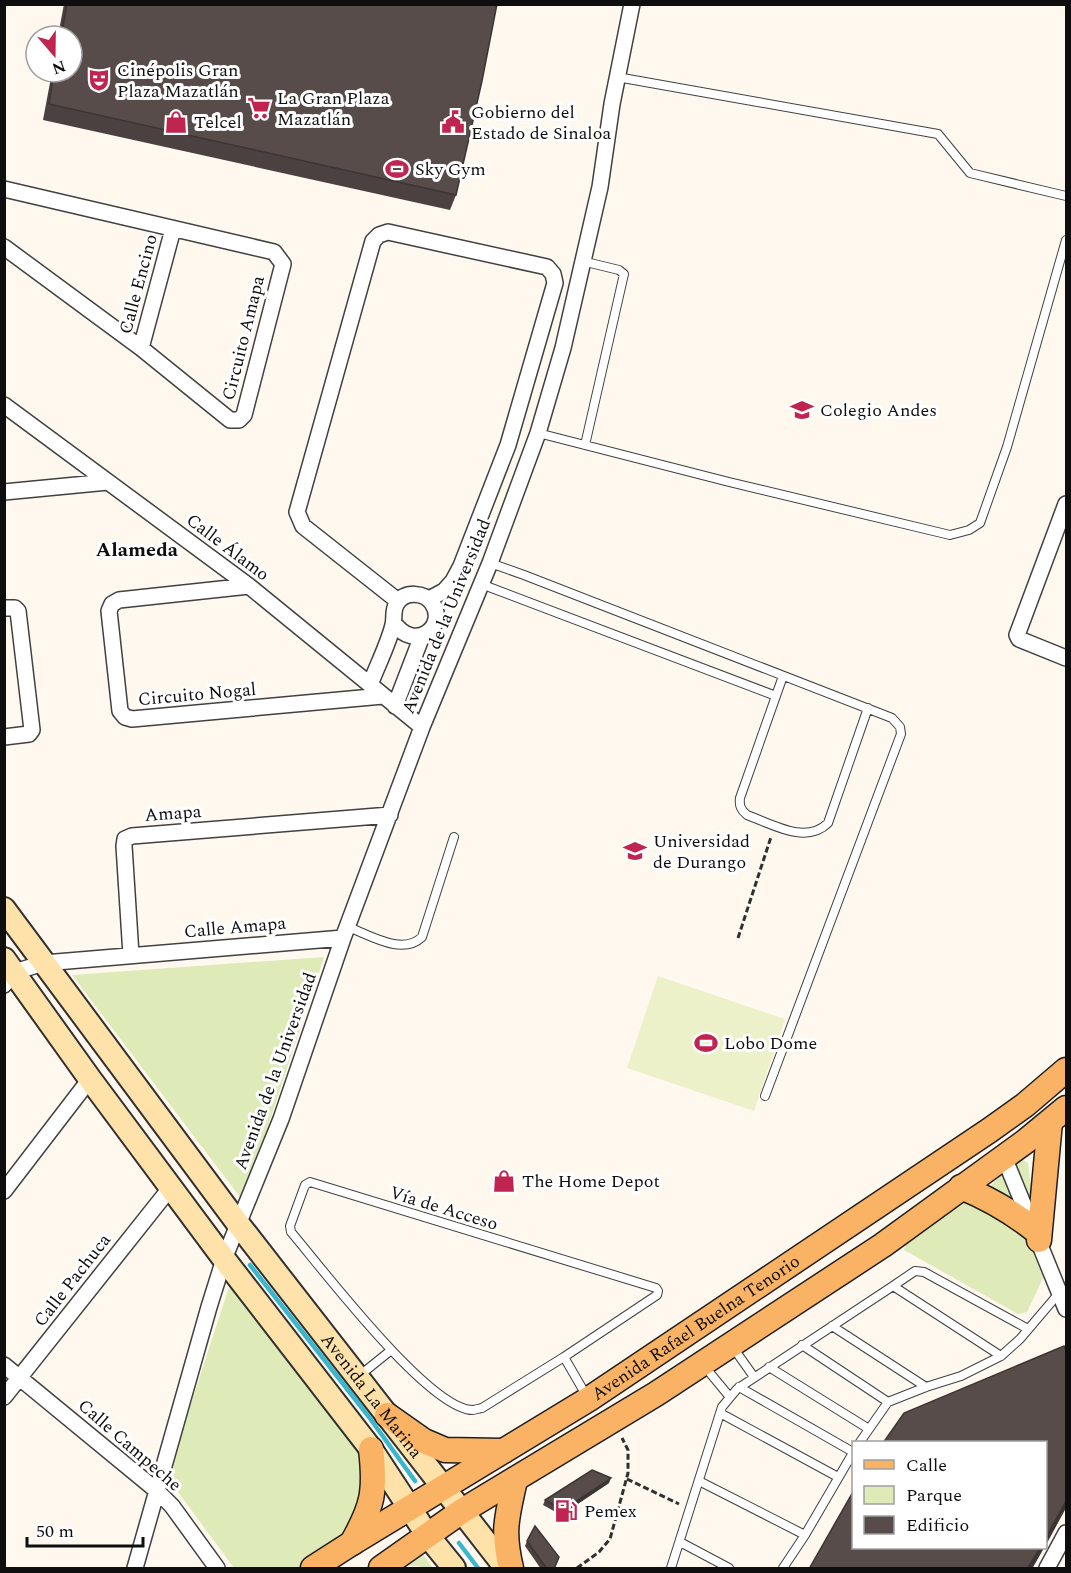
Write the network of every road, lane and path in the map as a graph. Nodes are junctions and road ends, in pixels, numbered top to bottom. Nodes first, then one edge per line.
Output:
1 (632, 4) edge
2 (617, 77) junction
3 (4, 189) edge
4 (1066, 196) edge
5 (173, 230) junction
6 (1066, 240) edge
7 (4, 247) edge
8 (582, 261) junction
9 (141, 348) junction
10 (4, 405) edge
11 (538, 433) junction
12 (585, 445) junction
13 (108, 482) junction
14 (4, 492) edge
15 (1066, 504) edge
16 (490, 563) junction
17 (481, 584) junction
18 (249, 586) junction
19 (429, 599) junction
20 (398, 601) junction
21 (4, 608) edge
22 (394, 623) junction
23 (422, 636) junction
24 (1066, 658) edge
25 (783, 676) junction
26 (370, 685) junction
27 (776, 696) junction
28 (389, 701) junction
29 (868, 708) junction
30 (422, 727) junction
31 (4, 736) edge
32 (390, 815) junction
33 (775, 825) junction
34 (454, 837) dead end
35 (4, 909) edge
36 (346, 932) junction
37 (738, 938) dead end
38 (131, 955) junction
39 (44, 963) junction
40 (8, 972) edge
41 (1066, 1070) edge
42 (90, 1079) junction
43 (765, 1096) dead end
44 (1058, 1115) edge
45 (990, 1130) junction
46 (1004, 1157) junction
47 (171, 1187) junction
48 (962, 1187) junction
49 (4, 1191) edge
50 (239, 1225) junction
51 (1037, 1235) junction
52 (224, 1259) junction
53 (893, 1286) junction
54 (1060, 1292) junction
55 (1066, 1309) edge
56 (832, 1326) junction
57 (1028, 1329) junction
58 (731, 1344) junction
59 (802, 1346) junction
60 (390, 1351) junction
61 (1001, 1356) junction
62 (564, 1357) junction
63 (702, 1364) junction
64 (4, 1365) edge
65 (769, 1367) junction
66 (357, 1377) junction
67 (754, 1377) junction
68 (20, 1378) junction
69 (739, 1387) junction
70 (926, 1387) junction
71 (729, 1396) junction
72 (4, 1397) edge
73 (589, 1399) junction
74 (888, 1402) junction
75 (720, 1413) junction
76 (387, 1415) junction
77 (613, 1420) junction
78 (869, 1429) junction
79 (861, 1441) edge
80 (371, 1449) junction
81 (503, 1451) junction
82 (852, 1451) edge
83 (852, 1454) edge
84 (838, 1477) junction
85 (627, 1479) junction
86 (515, 1480) junction
87 (699, 1481) junction
88 (443, 1487) junction
89 (156, 1490) junction
90 (410, 1507) junction
91 (690, 1509) junction
92 (462, 1511) junction
93 (1066, 1533) edge
94 (805, 1535) junction
95 (429, 1536) junction
96 (680, 1542) junction
97 (352, 1543) junction
98 (135, 1569) edge
99 (216, 1569) edge
100 (313, 1569) edge
101 (381, 1569) edge
102 (454, 1569) edge
103 (506, 1569) edge
104 (511, 1569) edge
105 (577, 1569) edge
106 (671, 1569) edge
107 (729, 1569) edge
108 (783, 1569) edge
109 (1047, 1569) edge

1 - 2 street, Avenida de la Universidad
2 - 4 lane
2 - 8 street, Avenida de la Universidad
3 - 5 street, Circuito Amapa
5 - 9 street, Calle Encino
5 - 9 street, Circuito Amapa
6 - 12 lane
7 - 9 street, Circuito Amapa
8 - 11 street, Avenida de la Universidad
8 - 12 lane
10 - 13 street, Calle Álamo
11 - 12 lane
11 - 16 street, Avenida de la Universidad
13 - 14 street
13 - 18 street, Calle Álamo
15 - 24 street
16 - 17 street, Avenida de la Universidad
16 - 25 lane
17 - 27 lane
17 - 30 street, Avenida de la Universidad
18 - 26 street, Calle Álamo
18 - 28 street, Circuito Nogal
19 - 20 street
19 - 20 street
19 - 23 street
20 - 22 street
21 - 31 street
22 - 23 street
22 - 26 street
23 - 28 street
25 - 27 lane
25 - 29 lane
26 - 28 street, Calle Álamo
27 - 33 lane
28 - 30 street, Calle Álamo
29 - 33 lane
29 - 43 lane
30 - 32 street, Avenida de la Universidad
32 - 36 street, Avenida de la Universidad
32 - 38 street, Amapa
33 - 37 path
34 - 36 lane
35 - 39 main road, Avenida La Marina
36 - 38 street, Calle Amapa
36 - 50 street, Avenida de la Universidad
38 - 39 street
39 - 40 street, Avenida La Marina
39 - 50 main road, Avenida La Marina
40 - 42 main road, Avenida La Marina
41 - 45 main road, Avenida Rafael Buelna Tenorio
42 - 47 main road, Avenida La Marina
42 - 49 street
44 - 46 main road, Avenida Rafael Buelna Tenorio
44 - 51 main road
45 - 46 main road
45 - 73 main road, Avenida Rafael Buelna Tenorio
46 - 48 main road, Avenida Rafael Buelna Tenorio
46 - 51 street
47 - 52 main road, Avenida La Marina
47 - 68 street, Calle Pachuca
48 - 51 main road
48 - 58 main road, Avenida Rafael Buelna Tenorio
50 - 52 street
50 - 66 main road, Avenida La Marina
51 - 54 street
52 - 80 main road, Avenida La Marina
52 - 89 street
53 - 56 lane
53 - 57 lane
53 - 61 lane
54 - 55 street
54 - 57 lane
56 - 59 lane
56 - 70 lane
57 - 61 lane
58 - 63 main road, Avenida Rafael Buelna Tenorio
58 - 67 lane
59 - 65 lane
59 - 74 lane
60 - 62 lane, Vía de Acceso
60 - 62 lane, Vía de Acceso
60 - 66 lane
61 - 70 lane
62 - 73 lane
63 - 71 lane
63 - 77 main road, Avenida Rafael Buelna Tenorio
64 - 68 street, Calle Campeche
65 - 67 lane
65 - 78 lane
66 - 76 main road, Avenida La Marina
67 - 69 lane
68 - 72 street, Calle Pachuca
68 - 89 street, Calle Campeche
69 - 71 lane
69 - 82 lane
70 - 74 lane
71 - 75 lane
73 - 81 main road, Avenida Rafael Buelna Tenorio
74 - 78 lane
75 - 84 lane
75 - 87 lane
76 - 81 main road
76 - 88 main road, Avenida La Marina
77 - 85 path
77 - 86 main road, Avenida Rafael Buelna Tenorio
78 - 79 lane
80 - 90 main road, Avenida La Marina
80 - 97 main road
81 - 88 main road, Avenida Rafael Buelna Tenorio
83 - 84 lane
84 - 94 lane
85 - 91 path
85 - 105 path
86 - 92 main road, Avenida Rafael Buelna Tenorio
86 - 104 main road
87 - 91 lane
87 - 94 lane
88 - 90 main road, Avenida Rafael Buelna Tenorio
88 - 92 main road, Avenida La Marina
89 - 98 street
89 - 99 street, Calle Campeche
90 - 95 main road, Avenida La Marina
90 - 97 main road, Avenida Rafael Buelna Tenorio
91 - 96 lane
92 - 95 main road, Avenida Rafael Buelna Tenorio
92 - 103 main road, Avenida La Marina
93 - 109 street
94 - 108 lane
95 - 101 main road, Avenida Rafael Buelna Tenorio
95 - 102 main road, Avenida La Marina
96 - 106 lane
96 - 107 lane
97 - 100 main road, Avenida Rafael Buelna Tenorio

